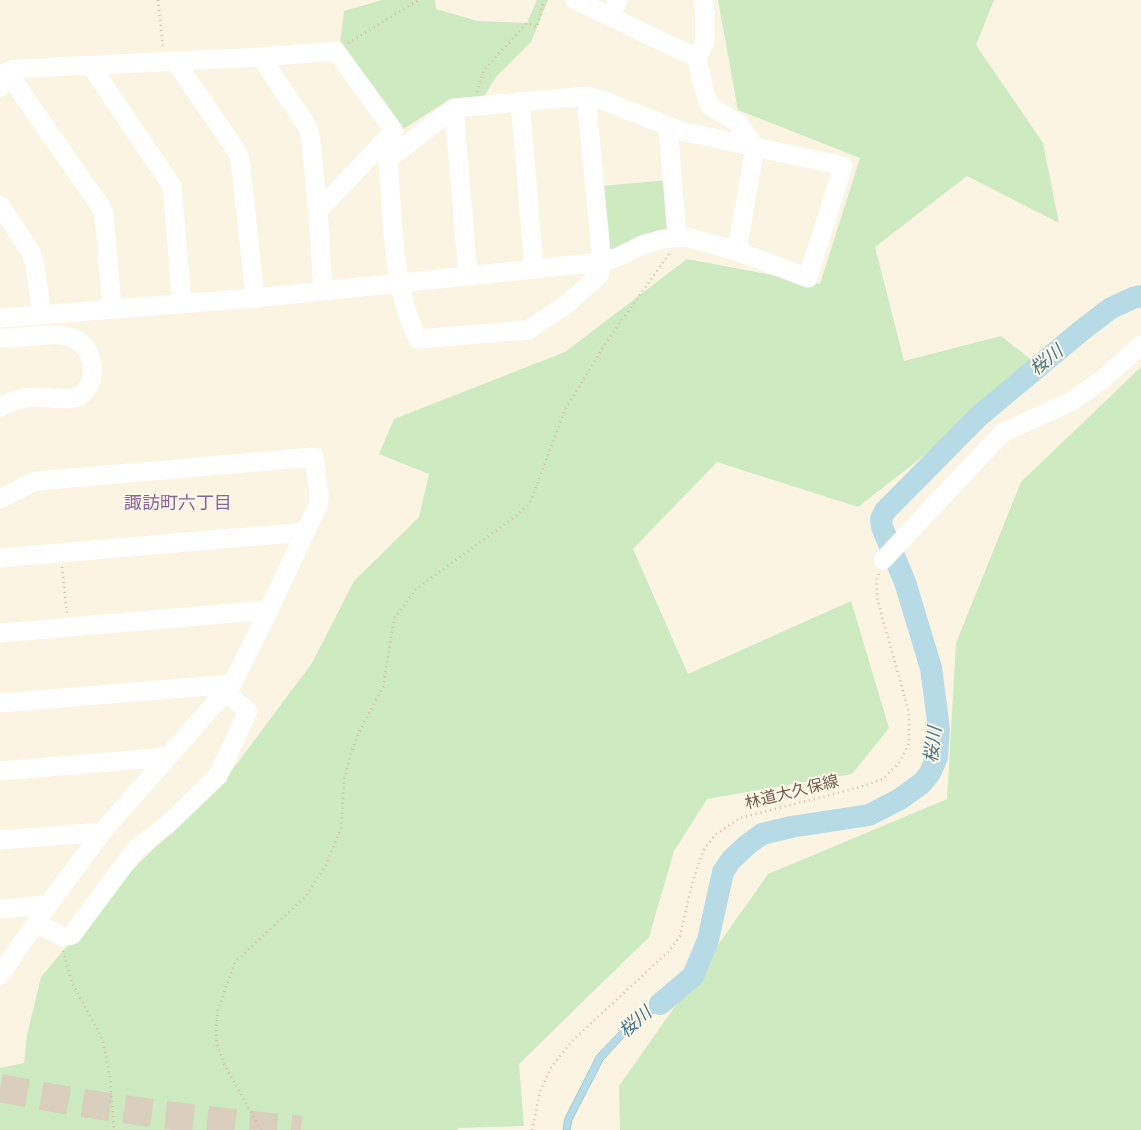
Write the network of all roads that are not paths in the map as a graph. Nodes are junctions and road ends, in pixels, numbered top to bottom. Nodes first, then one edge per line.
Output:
1 (575, 0) edge
2 (703, 0) edge
3 (615, 8) edge
4 (261, 57) junction
5 (697, 58) junction
6 (169, 61) junction
7 (91, 66) junction
8 (4, 80) edge
9 (586, 96) junction
10 (520, 101) junction
11 (454, 108) junction
12 (668, 127) junction
13 (755, 147) junction
14 (0, 205) edge
15 (318, 211) junction
16 (674, 244) junction
17 (737, 250) junction
18 (602, 262) junction
19 (534, 268) junction
20 (468, 275) junction
21 (399, 283) junction
22 (323, 291) junction
23 (255, 298) junction
24 (182, 304) junction
25 (112, 309) junction
26 (42, 314) junction
27 (0, 318) edge
28 (0, 338) edge
29 (1141, 345) edge
30 (0, 407) edge
31 (0, 499) edge
32 (305, 532) junction
33 (0, 558) edge
34 (883, 560) road end
35 (269, 610) junction
36 (0, 633) edge
37 (228, 688) junction
38 (0, 703) edge
39 (168, 757) junction
40 (0, 771) edge
41 (102, 832) junction
42 (0, 840) edge
43 (48, 905) junction
44 (0, 909) edge
45 (36, 923) junction
46 (0, 975) edge

1 - 3 street
2 - 5 street
3 - 5 street
4 - 6 street
4 - 15 street
4 - 15 street
5 - 13 street
6 - 7 street
6 - 23 street
7 - 8 street
7 - 24 street
8 - 25 street
9 - 10 street
9 - 12 street
9 - 18 street
10 - 11 street
10 - 19 street
11 - 20 street
11 - 21 street
12 - 13 street
12 - 16 street
13 - 17 street
13 - 17 street
14 - 26 street
15 - 22 street
16 - 17 street
16 - 18 street
18 - 19 street
18 - 21 street
19 - 20 street
20 - 21 street
21 - 22 street
22 - 23 street
23 - 24 street
24 - 25 street
25 - 26 street
26 - 27 street
28 - 30 street
29 - 34 street
31 - 32 street
32 - 33 street
32 - 35 street
35 - 36 street
35 - 37 street
37 - 38 street
37 - 39 street
37 - 45 street
39 - 40 street
39 - 41 street
41 - 42 street
41 - 43 street
43 - 44 street
43 - 45 street
45 - 46 street

